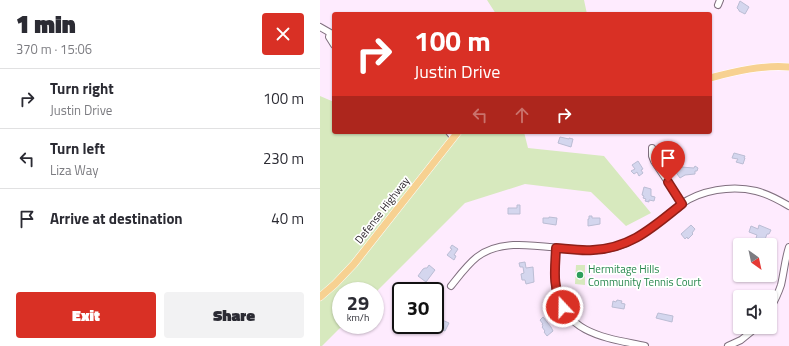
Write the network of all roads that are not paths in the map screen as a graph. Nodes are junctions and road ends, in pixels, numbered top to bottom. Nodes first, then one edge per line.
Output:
1 (320, 27) edge
2 (332, 34) edge
3 (789, 67) edge
4 (712, 77) edge
5 (453, 134) edge
6 (652, 148) dead end
7 (682, 204) junction
8 (789, 206) edge
9 (789, 247) edge
10 (556, 248) junction
11 (451, 286) dead end
12 (777, 294) edge
13 (320, 297) edge
14 (748, 334) edge
15 (645, 346) edge
16 (728, 346) edge

1 - 2 street
3 - 4 main road
5 - 13 main road, Defense Highway
6 - 7 street
7 - 8 street
7 - 10 street
9 - 12 street
10 - 11 street
10 - 15 street
14 - 16 street

